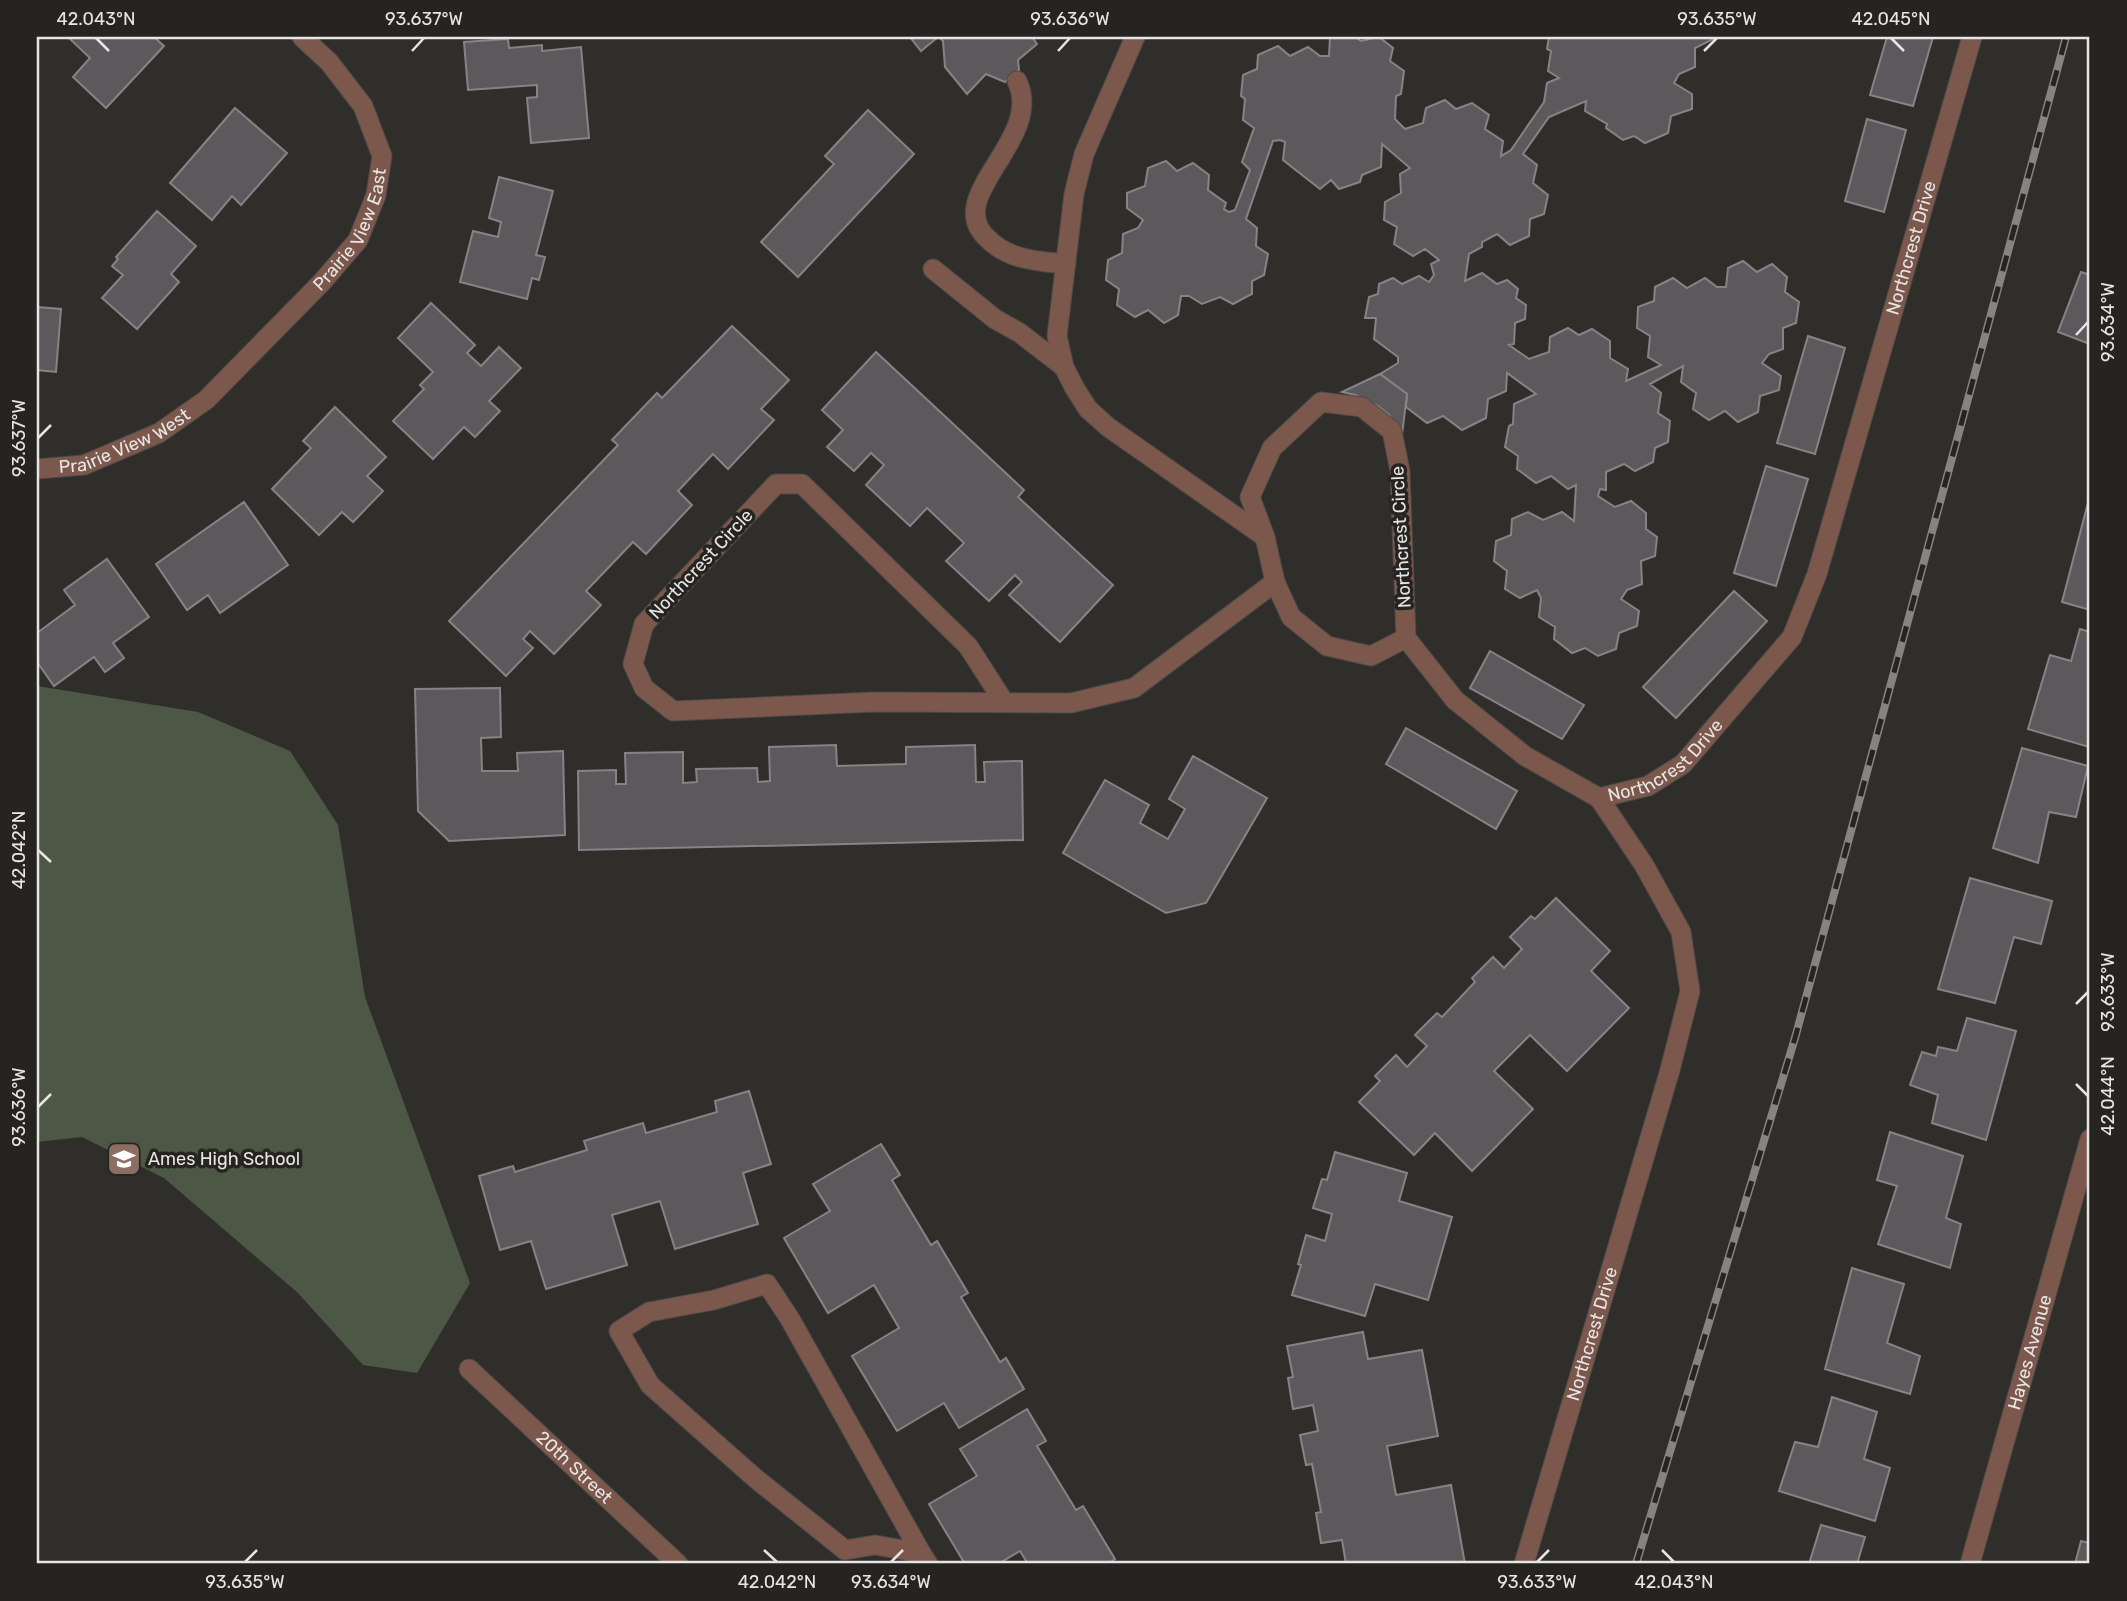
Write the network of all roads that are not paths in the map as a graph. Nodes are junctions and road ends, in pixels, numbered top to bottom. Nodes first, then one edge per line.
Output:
1 (302, 37) edge
2 (1135, 37) edge
3 (1972, 37) edge
4 (1017, 80) dead end
5 (1066, 264) junction
6 (933, 269) dead end
7 (1064, 367) junction
8 (206, 400) joint
9 (37, 469) edge
10 (1265, 537) junction
11 (1275, 582) junction
12 (1406, 638) junction
13 (1004, 702) junction
14 (1599, 798) junction
15 (2090, 1139) edge
16 (469, 1369) dead end
17 (925, 1559) edge
18 (678, 1564) edge
19 (1524, 1564) edge
20 (1970, 1564) edge

1 - 8 street, Prairie View East
2 - 5 street
3 - 14 street, Northcrest Drive
4 - 5 street
5 - 7 street
6 - 7 street
7 - 10 street
8 - 9 street, Prairie View West
10 - 11 street, Northcrest Circle
10 - 12 street, Northcrest Circle
11 - 12 street, Northcrest Circle
11 - 13 street, Northcrest Circle
12 - 14 street
13 - 13 street, Northcrest Circle
14 - 19 street, Northcrest Drive
15 - 20 street, Hayes Avenue
16 - 18 street, 20th Street
17 - 17 street

